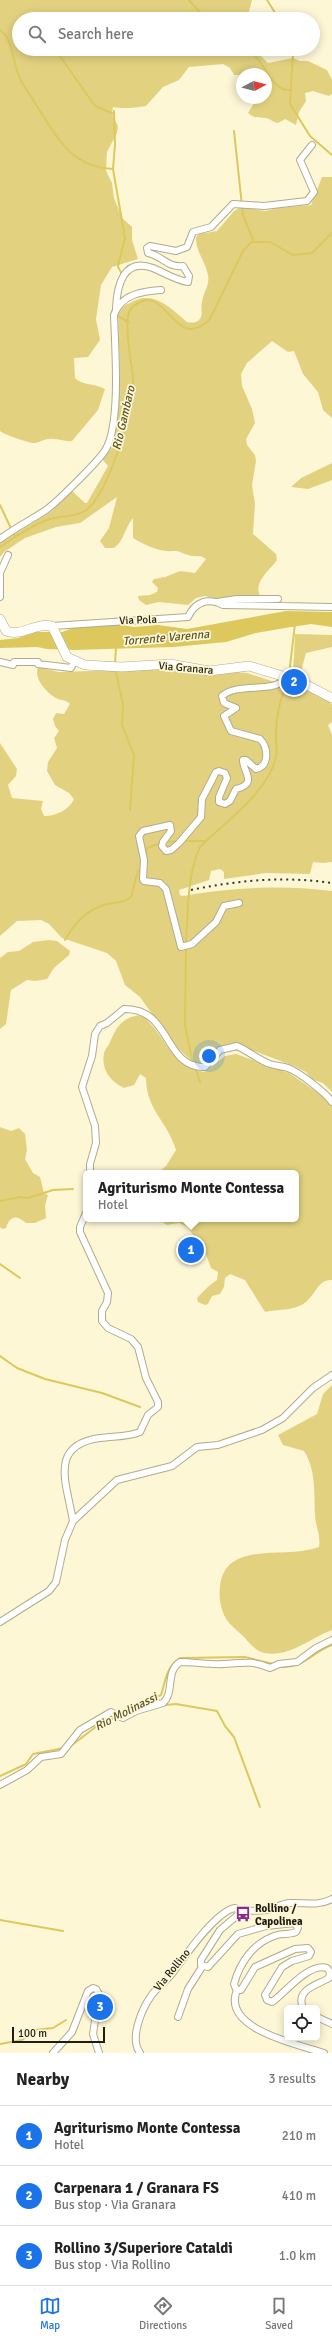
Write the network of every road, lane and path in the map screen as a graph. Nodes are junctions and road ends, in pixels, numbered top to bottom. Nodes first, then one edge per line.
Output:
1 (312, 145) dead end
2 (161, 290) dead end
3 (116, 308) junction
4 (0, 539) edge
5 (8, 555) dead end
6 (0, 573) edge
7 (0, 597) edge
8 (278, 599) dead end
9 (217, 602) junction
10 (332, 607) edge
11 (0, 619) edge
12 (54, 627) junction
13 (0, 662) edge
14 (74, 662) junction
15 (286, 677) junction
16 (322, 691) junction
17 (332, 693) edge
18 (332, 698) edge
19 (239, 903) dead end
20 (332, 1102) edge
21 (90, 1170) edge
22 (83, 1220) edge
23 (332, 1375) edge
24 (73, 1521) junction
25 (0, 1622) edge
26 (332, 1640) edge
27 (0, 1785) edge
28 (332, 1899) edge
29 (240, 1911) junction
30 (202, 1967) junction
31 (238, 1990) junction
32 (302, 2005) edge
33 (178, 2018) dead end
34 (320, 2018) edge
35 (332, 2024) edge
36 (53, 2053) edge
37 (99, 2053) edge
38 (140, 2053) edge
39 (324, 2053) edge

1 - 3 street
2 - 3 street
3 - 4 street
5 - 6 street
6 - 7 street
8 - 9 street, Via Pola
9 - 10 street, Via Pola
9 - 12 street, Via Pola
11 - 12 street
12 - 14 street
13 - 14 street
14 - 15 street, Via Granara
15 - 16 street, Via Granara
15 - 19 street
16 - 17 street, Via Granara
16 - 18 street
20 - 21 street
22 - 24 street
23 - 24 street
24 - 25 street
26 - 27 street
28 - 29 street, Via Rollino
29 - 30 street, Via Rollino
29 - 38 street, Via Rollino
30 - 31 street, Via Rollino
30 - 33 street, Via Rollino
31 - 32 street
31 - 39 street
34 - 35 street
36 - 37 street

